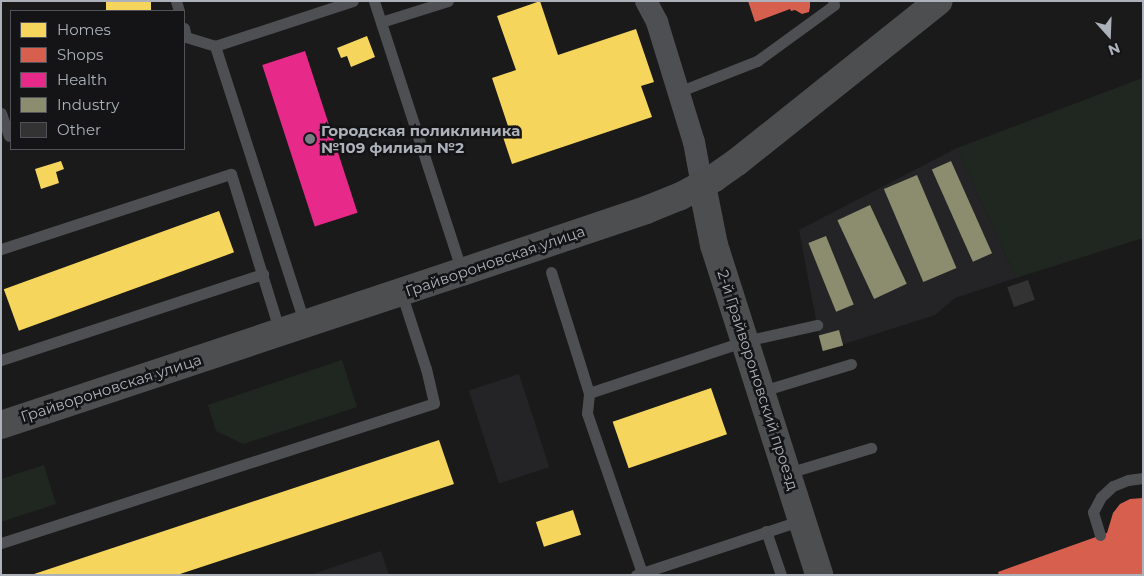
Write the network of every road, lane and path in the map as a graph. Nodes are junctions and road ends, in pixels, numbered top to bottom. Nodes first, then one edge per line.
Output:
1 (353, 1) edge
2 (374, 1) edge
3 (448, 1) edge
4 (646, 1) edge
5 (833, 1) edge
6 (940, 1) edge
7 (381, 22) junction
8 (185, 32) edge
9 (215, 46) junction
10 (678, 92) junction
11 (1, 114) edge
12 (9, 136) dead end
13 (702, 185) junction
14 (1, 249) edge
15 (462, 272) junction
16 (551, 272) dead end
17 (263, 274) junction
18 (401, 292) junction
19 (817, 325) dead end
20 (292, 328) junction
21 (745, 341) junction
22 (1, 360) edge
23 (851, 364) dead end
24 (762, 391) junction
25 (589, 393) junction
26 (1, 425) edge
27 (872, 448) dead end
28 (788, 473) junction
29 (1143, 478) edge
30 (802, 520) junction
31 (766, 531) junction
32 (1100, 535) dead end
33 (1, 543) edge
34 (639, 574) edge
35 (781, 575) edge
36 (819, 575) edge

1 - 9 lane
2 - 7 lane
3 - 7 lane
4 - 10 street
5 - 10 lane
6 - 13 main road, Грайвороновская улица
7 - 15 lane
8 - 9 lane
9 - 20 lane
10 - 13 street
11 - 12 lane
13 - 15 main road, Грайвороновская улица
13 - 21 main road, 2-й Грайвороновский проезд
14 - 17 lane
15 - 18 main road, Грайвороновская улица
16 - 25 lane
17 - 20 lane
17 - 22 lane
18 - 20 main road, Грайвороновская улица
18 - 33 lane
19 - 21 lane
20 - 26 main road, Грайвороновская улица
21 - 24 main road, 2-й Грайвороновский проезд
21 - 25 lane
23 - 24 lane
24 - 28 main road, 2-й Грайвороновский проезд
25 - 34 lane
27 - 28 lane
28 - 30 main road, 2-й Грайвороновский проезд
29 - 32 lane
30 - 31 lane
30 - 36 main road, 2-й Грайвороновский проезд
31 - 34 lane
31 - 35 lane

